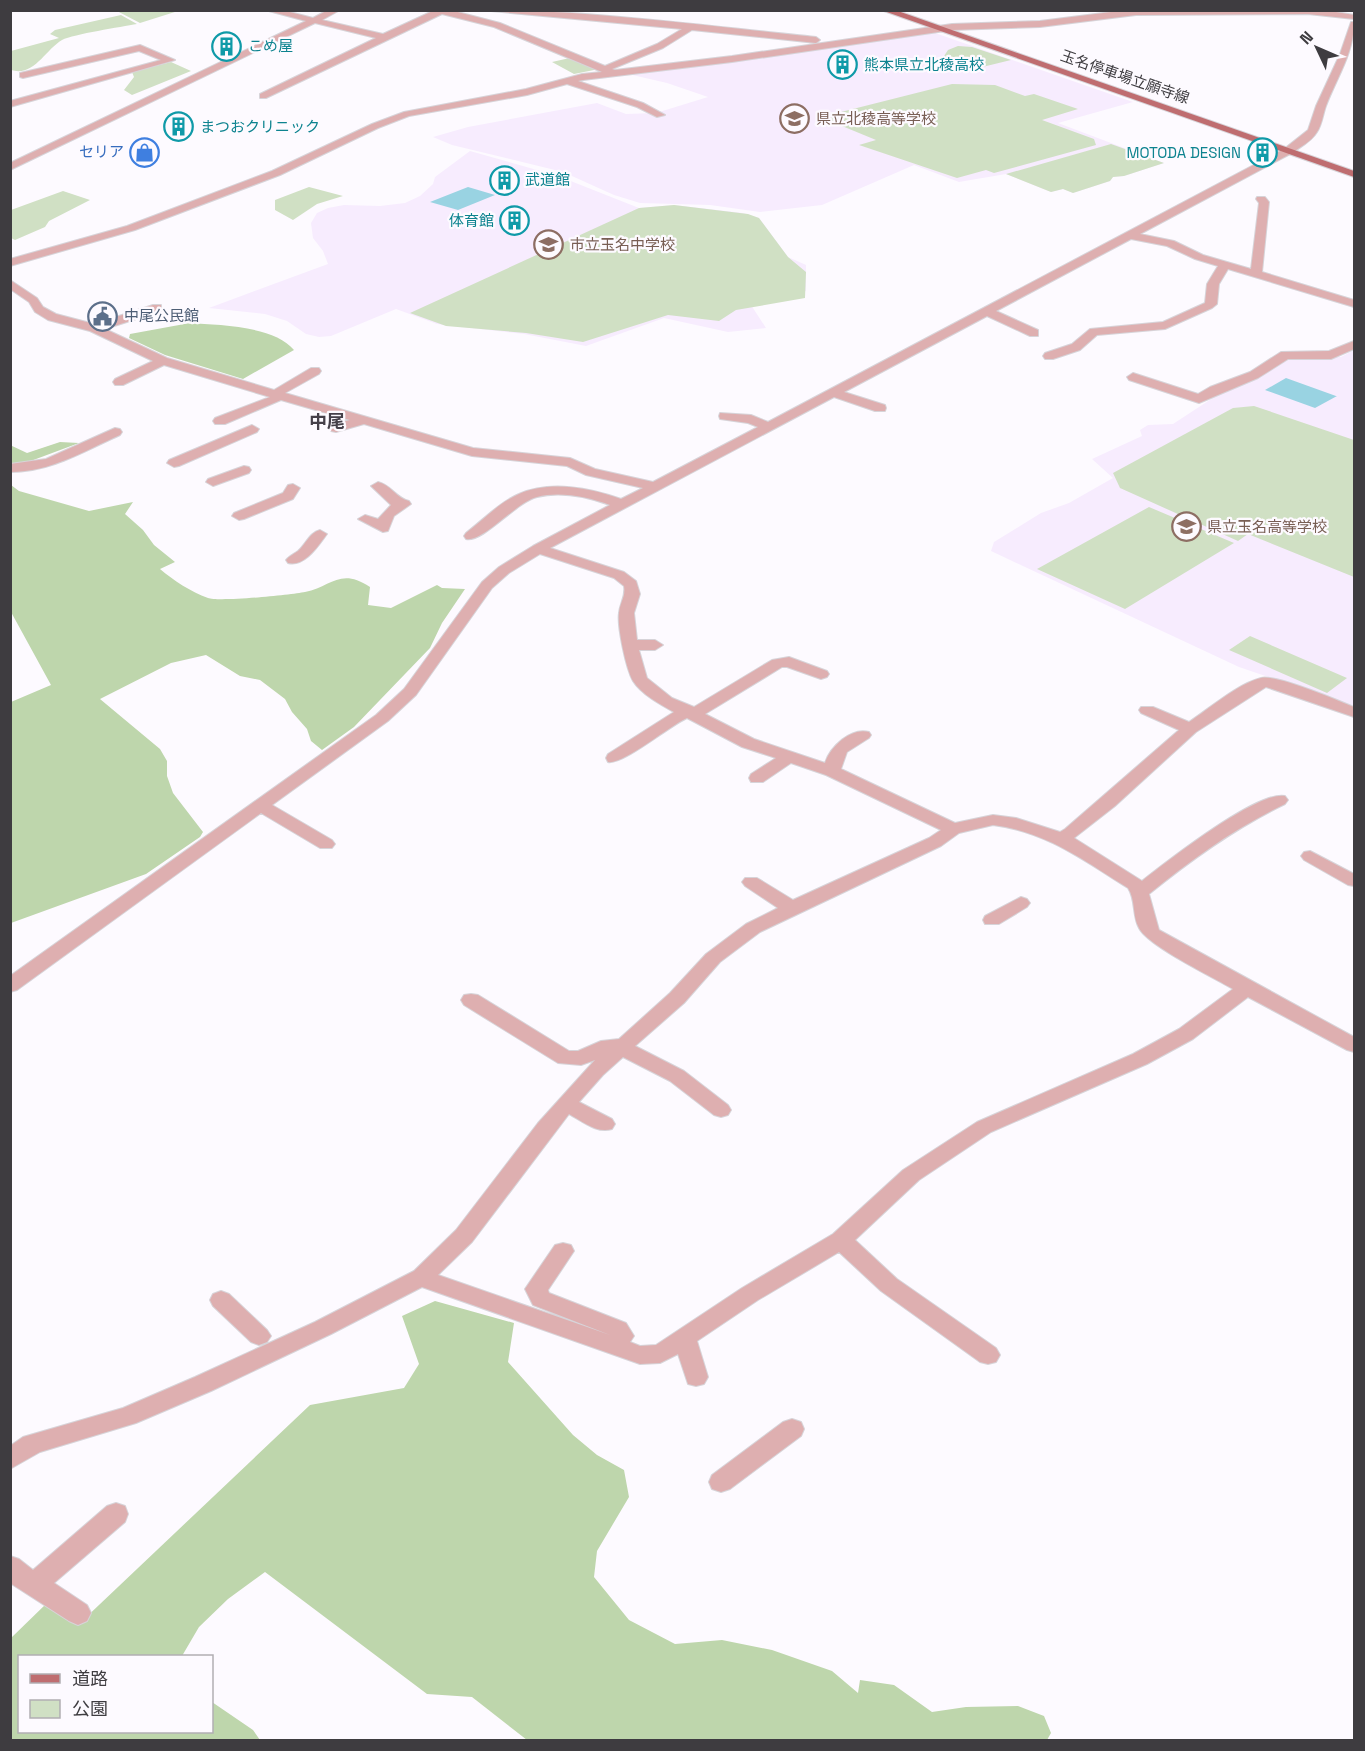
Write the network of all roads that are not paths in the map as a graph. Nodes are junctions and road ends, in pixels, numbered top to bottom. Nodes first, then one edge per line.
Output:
1 (269, 10) edge
2 (336, 10) edge
3 (484, 10) edge
4 (885, 10) edge
5 (443, 11) edge
6 (1306, 11) edge
7 (1354, 12) edge
8 (1003, 15) dead end
9 (1343, 16) junction
10 (1354, 17) edge
11 (315, 21) junction
12 (1028, 24) junction
13 (1354, 24) edge
14 (689, 28) junction
15 (938, 29) junction
16 (387, 38) junction
17 (836, 44) junction
18 (609, 71) junction
19 (568, 81) junction
20 (56, 90) junction
21 (263, 96) dead end
22 (10, 104) edge
23 (660, 115) dead end
24 (1288, 151) junction
25 (10, 166) edge
26 (1354, 174) edge
27 (1261, 199) dead end
28 (1132, 236) junction
29 (10, 262) edge
30 (1225, 265) junction
31 (1256, 273) junction
32 (10, 283) edge
33 (1354, 304) edge
34 (157, 308) dead end
35 (986, 311) junction
36 (94, 327) junction
37 (1034, 333) dead end
38 (1354, 345) edge
39 (1049, 356) dead end
40 (164, 361) junction
41 (315, 371) dead end
42 (1133, 377) dead end
43 (119, 382) dead end
44 (834, 393) junction
45 (279, 394) junction
46 (880, 408) dead end
47 (725, 416) dead end
48 (364, 420) junction
49 (220, 421) dead end
50 (768, 426) junction
51 (336, 428) dead end
52 (252, 429) dead end
53 (115, 432) dead end
54 (174, 463) dead end
55 (10, 468) edge
56 (244, 470) dead end
57 (213, 482) dead end
58 (378, 486) dead end
59 (656, 487) junction
60 (293, 488) dead end
61 (623, 505) junction
62 (239, 516) dead end
63 (365, 519) dead end
64 (320, 534) dead end
65 (471, 536) dead end
66 (538, 549) junction
67 (293, 560) dead end
68 (630, 645) junction
69 (655, 645) dead end
70 (821, 674) dead end
71 (1148, 710) dead end
72 (1354, 712) edge
73 (690, 714) junction
74 (1190, 729) junction
75 (863, 735) dead end
76 (789, 757) junction
77 (614, 758) dead end
78 (832, 771) junction
79 (757, 778) dead end
80 (1279, 800) dead end
81 (260, 805) junction
82 (953, 829) junction
83 (1061, 838) junction
84 (326, 844) dead end
85 (1310, 856) dead end
86 (1354, 881) edge
87 (751, 882) dead end
88 (1141, 891) junction
89 (1021, 903) dead end
90 (792, 908) junction
91 (992, 920) dead end
92 (10, 986) edge
93 (1247, 988) junction
94 (471, 1000) dead end
95 (1354, 1045) edge
96 (621, 1048) junction
97 (566, 1104) junction
98 (721, 1110) dead end
99 (605, 1124) dead end
100 (841, 1240) junction
101 (562, 1251) dead end
102 (422, 1277) junction
103 (221, 1300) dead end
104 (259, 1336) dead end
105 (685, 1338) junction
106 (615, 1347) junction
107 (988, 1355) dead end
108 (696, 1377) dead end
109 (792, 1429) dead end
110 (10, 1459) edge
111 (721, 1482) dead end
112 (116, 1514) dead end
113 (10, 1567) edge
114 (34, 1584) junction
115 (78, 1613) dead end

1 - 11 street
2 - 11 street
3 - 14 street
4 - 15 main road, 玉名停車場立願寺線
5 - 16 street
5 - 18 street
6 - 9 street
6 - 12 street
7 - 9 street
8 - 12 street
9 - 10 street
11 - 16 street
11 - 25 street
12 - 15 street
13 - 24 street
14 - 17 street
14 - 18 street
15 - 17 street
15 - 24 main road, 玉名停車場立願寺線
16 - 21 street
17 - 18 street
18 - 19 street
19 - 23 street
19 - 29 street
20 - 20 street
20 - 22 street
24 - 26 main road, 玉名停車場立願寺線
24 - 28 street
27 - 31 street
28 - 30 street
28 - 35 street
30 - 31 street
30 - 39 street
31 - 33 street
32 - 36 street
34 - 36 street
35 - 37 street
35 - 44 street
36 - 40 street
38 - 42 street
40 - 43 street
40 - 45 street
41 - 45 street
44 - 46 street
44 - 50 street
45 - 48 street
45 - 49 street
47 - 50 street
48 - 51 street
48 - 59 street
50 - 59 street
52 - 54 street
53 - 55 street
56 - 57 street
58 - 63 street
59 - 61 street
60 - 62 street
61 - 65 street
61 - 66 street
64 - 67 street
66 - 68 street
66 - 81 street
68 - 69 street
68 - 73 street
70 - 73 street
71 - 74 street
72 - 74 street
73 - 76 street
73 - 77 street
74 - 83 street
75 - 78 street
76 - 78 street
76 - 79 street
78 - 82 street
80 - 88 street
81 - 84 street
81 - 92 street
82 - 83 street
82 - 90 street
83 - 88 street
85 - 86 street
87 - 90 street
88 - 93 street
89 - 91 street
90 - 96 street
93 - 95 street
93 - 100 street
94 - 96 street
96 - 97 street
96 - 98 street
97 - 99 street
97 - 102 street
100 - 105 street
100 - 107 street
101 - 106 street
102 - 106 street
102 - 110 street
103 - 104 street
105 - 106 street
105 - 108 street
109 - 111 street
112 - 114 street
113 - 114 street
114 - 115 street

